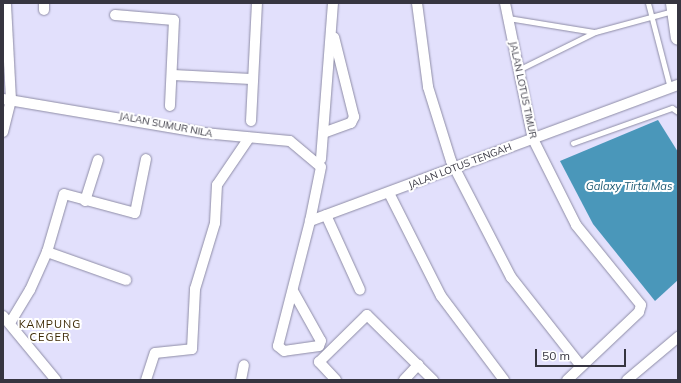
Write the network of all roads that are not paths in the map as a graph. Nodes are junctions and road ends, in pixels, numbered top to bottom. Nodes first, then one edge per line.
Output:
1 (6, 3) edge
2 (257, 3) edge
3 (333, 3) edge
4 (417, 3) edge
5 (505, 3) edge
6 (648, 3) edge
7 (673, 7) edge
8 (115, 15) dead end
9 (650, 16) junction
10 (508, 18) junction
11 (332, 27) junction
12 (594, 32) junction
13 (678, 38) edge
14 (518, 70) junction
15 (173, 75) junction
16 (251, 79) junction
17 (674, 86) edge
18 (7, 99) edge
19 (170, 106) dead end
20 (678, 112) edge
21 (251, 121) dead end
22 (3, 132) edge
23 (323, 133) junction
24 (249, 138) junction
25 (533, 139) junction
26 (573, 143) dead end
27 (146, 159) dead end
28 (98, 160) dead end
29 (321, 163) junction
30 (454, 168) junction
31 (389, 193) junction
32 (85, 201) junction
33 (326, 216) junction
34 (310, 221) junction
35 (47, 252) junction
36 (126, 280) dead end
37 (360, 290) dead end
38 (293, 291) junction
39 (6, 320) edge
40 (678, 337) edge
41 (244, 365) dead end
42 (418, 365) junction
43 (581, 366) junction
44 (46, 375) edge
45 (56, 380) edge
46 (146, 380) edge
47 (241, 380) edge
48 (336, 380) edge
49 (404, 380) edge
50 (432, 380) edge
51 (504, 380) edge
52 (567, 380) edge
53 (628, 380) edge

1 - 18 street
2 - 16 street
3 - 11 street
4 - 30 street
5 - 10 street, JALAN LOTUS TIMUR
6 - 9 lane
7 - 9 lane
7 - 13 main road
8 - 15 street
9 - 12 lane
9 - 17 lane
10 - 12 lane
10 - 14 street, JALAN LOTUS TIMUR
11 - 23 street
11 - 23 street
12 - 14 lane
14 - 25 street, JALAN LOTUS TIMUR
15 - 16 street
15 - 19 street
16 - 21 street
17 - 25 street, JALAN LOTUS TENGAH
18 - 22 street
18 - 24 street, JALAN SUMUR NILA
20 - 26 lane
23 - 29 street
24 - 29 street, JALAN SUMUR NILA
24 - 46 street
25 - 30 street, JALAN LOTUS TENGAH
25 - 43 street, JALAN LOTUS TIMUR
27 - 32 street
28 - 32 street
29 - 34 street
30 - 31 street, JALAN LOTUS TENGAH
30 - 43 street
31 - 33 street, JALAN LOTUS TENGAH
31 - 51 street
32 - 35 street
33 - 34 street, JALAN LOTUS TENGAH
33 - 37 street
34 - 38 street
35 - 36 street
35 - 39 street
38 - 38 street
39 - 44 street
40 - 53 street
41 - 47 street
42 - 48 street
42 - 49 street
42 - 50 street
43 - 52 street
44 - 45 street

